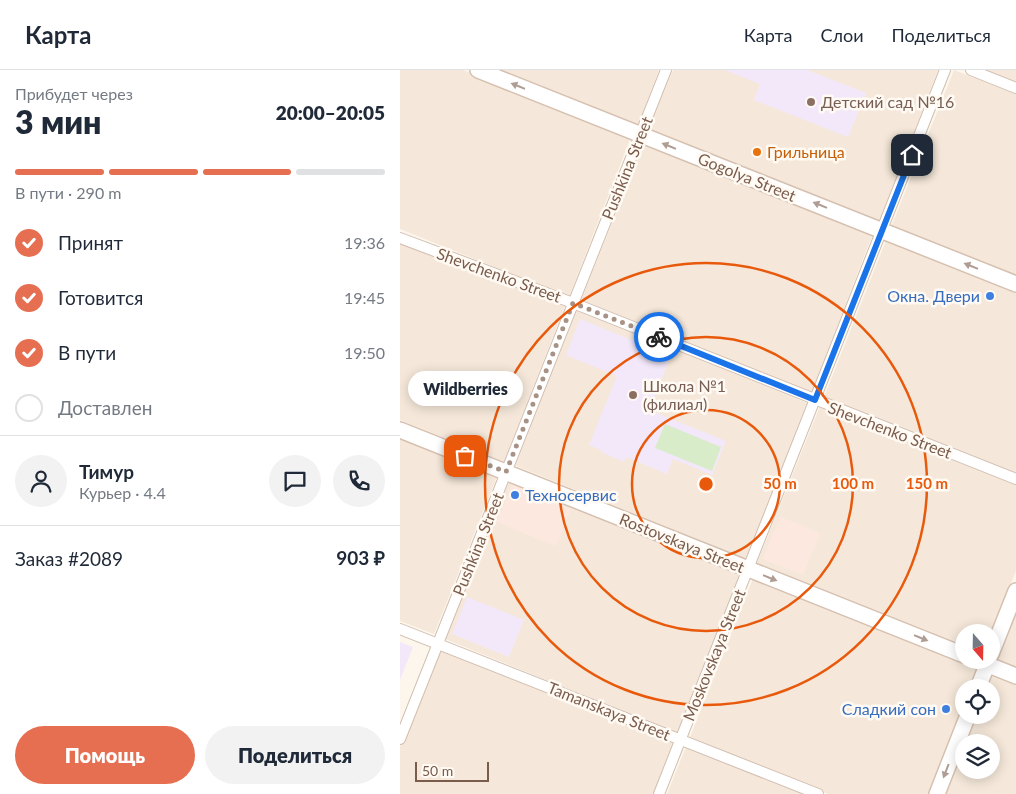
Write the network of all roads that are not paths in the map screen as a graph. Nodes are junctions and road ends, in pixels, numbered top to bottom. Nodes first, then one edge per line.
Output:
1 (478, 70) edge
2 (666, 70) edge
3 (946, 70) edge
4 (971, 70) edge
5 (1016, 88) edge
6 (640, 134) junction
7 (882, 230) junction
8 (400, 238) edge
9 (1016, 284) edge
10 (573, 303) junction
11 (815, 400) junction
12 (400, 430) edge
13 (506, 472) junction
14 (1016, 479) edge
15 (748, 569) junction
16 (1016, 591) edge
17 (1000, 628) edge
18 (400, 629) edge
19 (438, 644) junction
20 (955, 651) edge
21 (1000, 667) edge
22 (1016, 676) edge
23 (964, 724) edge
24 (400, 739) edge
25 (681, 740) junction
26 (659, 794) edge
27 (818, 794) edge
28 (937, 794) edge

6 -> 1 street, Gogolya Street
2 - 6 street, Pushkina Street
3 - 7 street, Moskovskaya Street
4 - 5 street
7 -> 6 street, Gogolya Street
6 - 10 street, Pushkina Street
9 -> 7 street, Gogolya Street
7 - 11 street, Moskovskaya Street
8 - 10 street, Shevchenko Street
10 - 11 street, Shevchenko Street
10 - 13 street, Pushkina Street
11 - 14 street, Shevchenko Street
11 - 15 street, Moskovskaya Street
12 - 13 street, Rostovskaya Street
13 - 15 street, Rostovskaya Street
13 - 19 street, Pushkina Street
15 -> 20 street, Rostovskaya Street
15 - 25 street, Moskovskaya Street
16 - 17 street
18 - 19 street, Tamanskaya Street
19 - 24 street, Pushkina Street
19 - 25 street, Tamanskaya Street
21 - 22 street
23 -> 28 street
25 - 26 street, Moskovskaya Street
25 - 27 street, Tamanskaya Street

